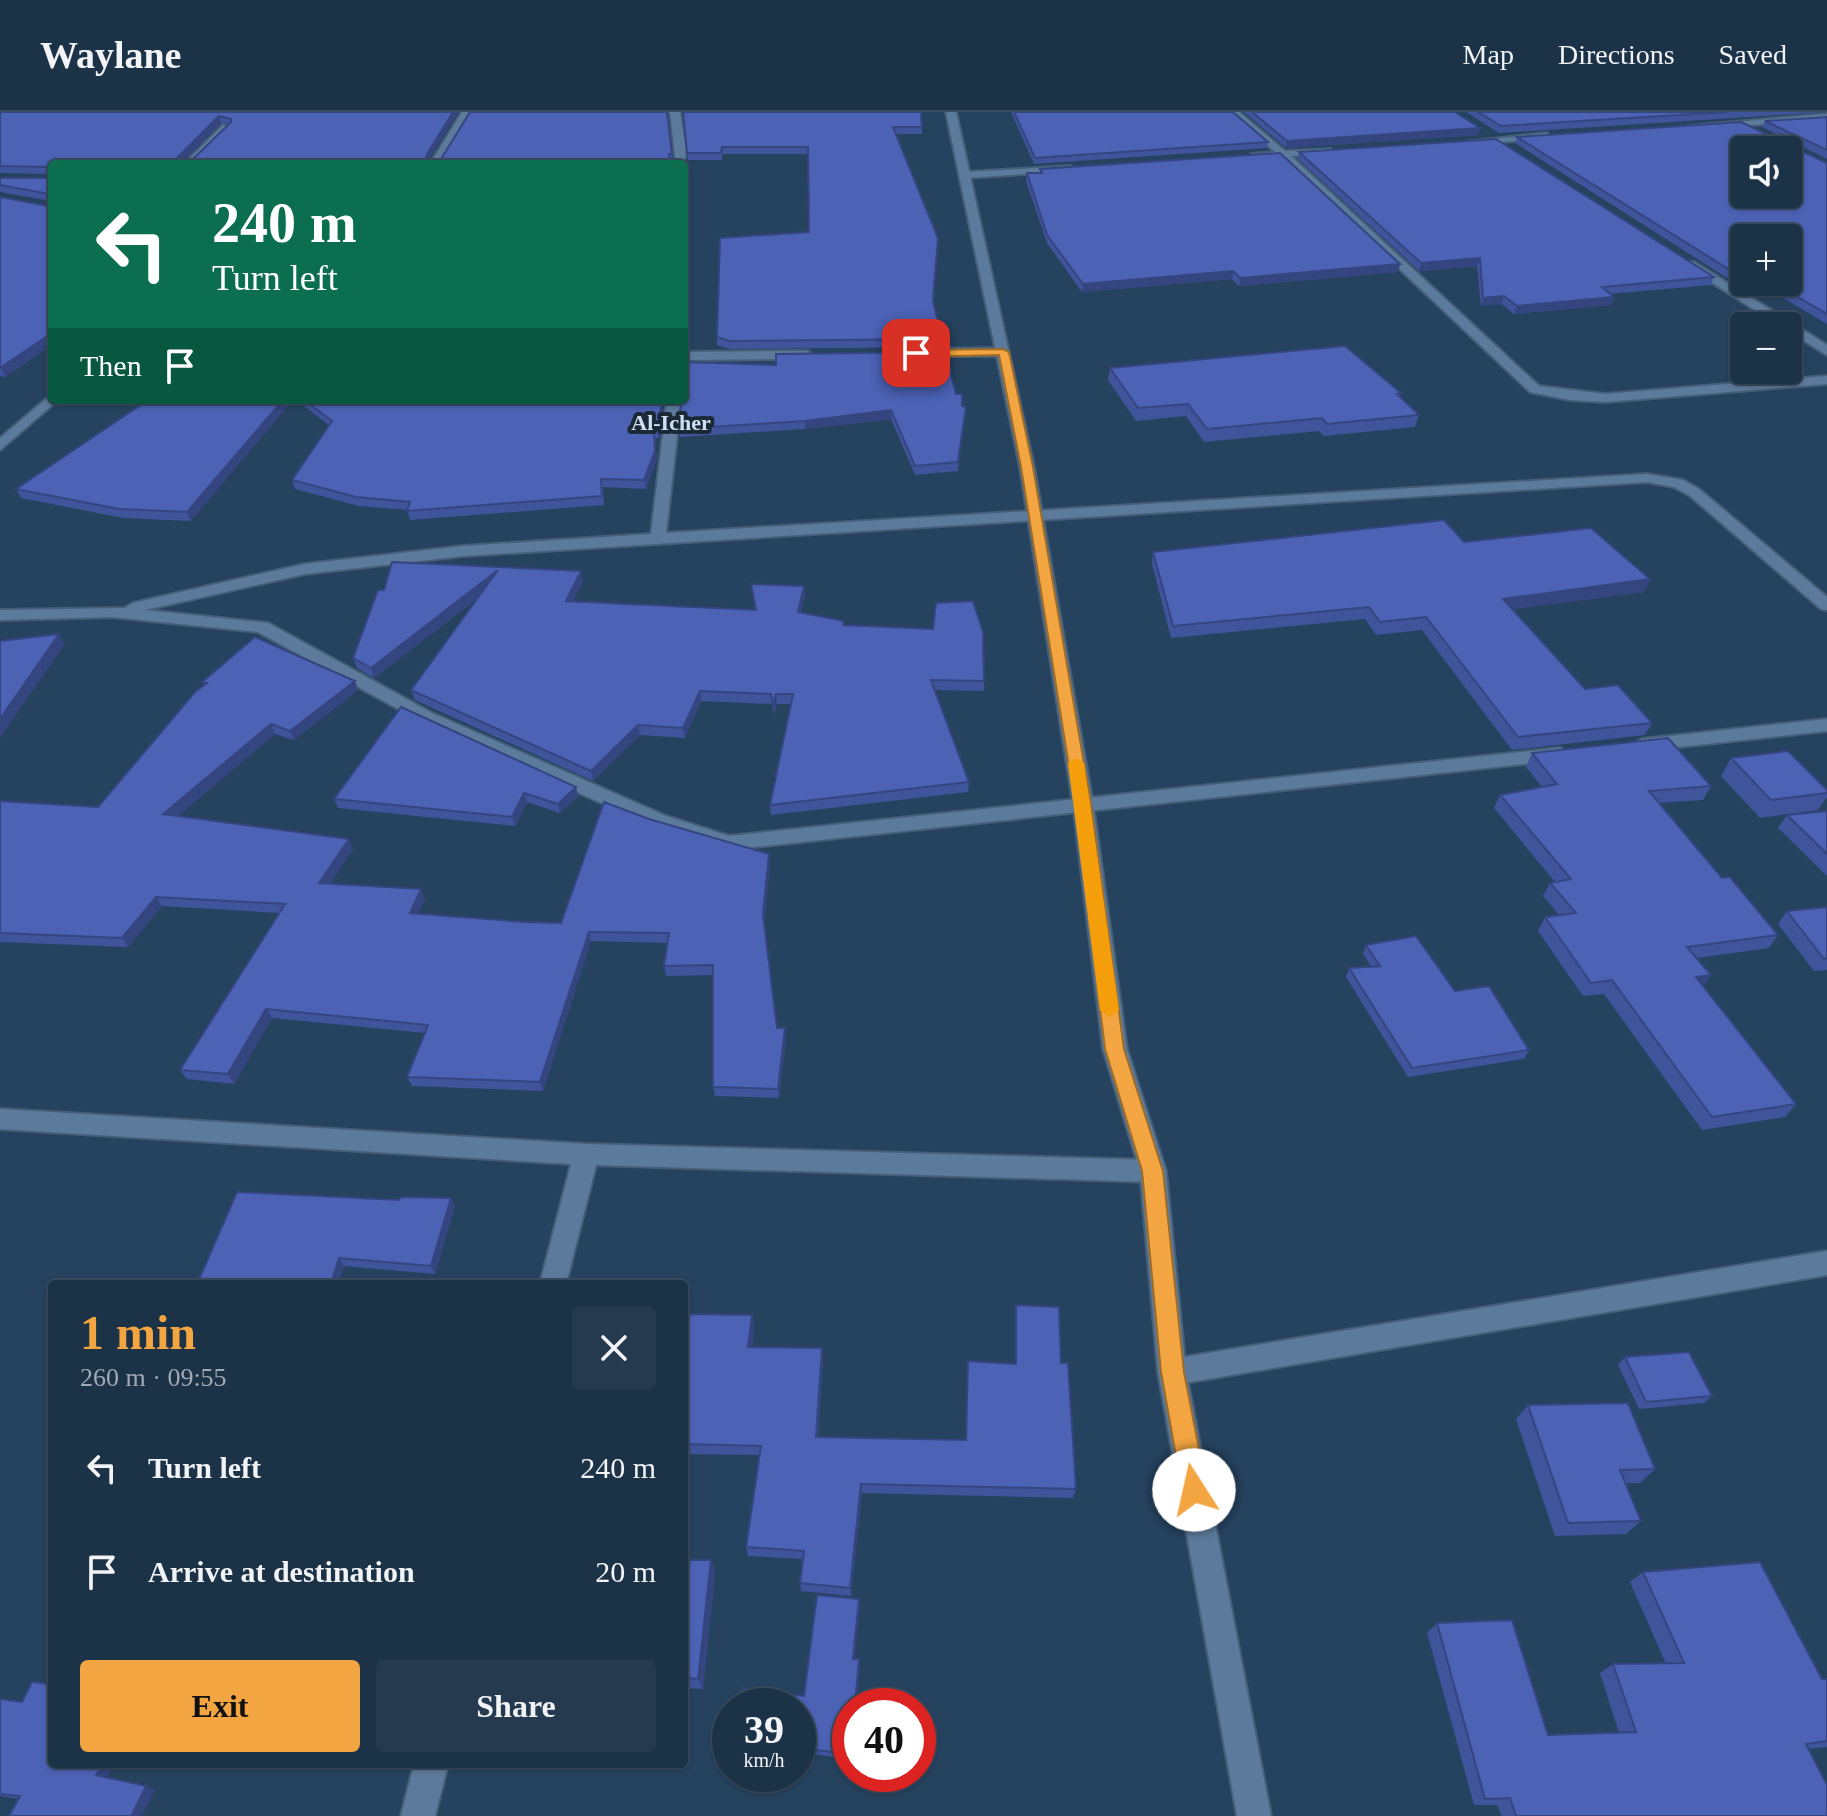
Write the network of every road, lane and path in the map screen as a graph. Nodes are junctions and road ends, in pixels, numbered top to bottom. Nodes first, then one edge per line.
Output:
1 (467, 112) edge
2 (675, 112) edge
3 (951, 112) edge
4 (1234, 112) edge
5 (1719, 112) edge
6 (1827, 117) edge
7 (1739, 122) junction
8 (1474, 126) edge
9 (226, 127) edge
10 (1678, 127) edge
11 (1764, 135) edge
12 (1556, 136) edge
13 (1495, 140) junction
14 (1465, 142) edge
15 (1344, 150) edge
16 (1283, 154) junction
17 (1516, 154) edge
18 (1236, 157) edge
19 (193, 160) edge
20 (437, 160) edge
21 (681, 160) edge
22 (1077, 168) edge
23 (966, 175) junction
24 (1684, 261) edge
25 (1766, 312) edge
26 (1802, 335) edge
27 (1827, 351) edge
28 (1003, 352) junction
29 (897, 354) edge
30 (820, 355) edge
31 (688, 356) edge
32 (1827, 380) edge
33 (48, 402) edge
34 (674, 404) edge
35 (0, 446) edge
36 (1034, 517) junction
37 (658, 538) junction
38 (1827, 605) edge
39 (112, 612) junction
40 (0, 615) edge
41 (1827, 725) edge
42 (1621, 747) edge
43 (1574, 752) edge
44 (1083, 804) junction
45 (0, 1119) edge
46 (586, 1154) junction
47 (1153, 1171) junction
48 (1827, 1263) edge
49 (554, 1280) edge
50 (1172, 1372) junction
51 (430, 1768) edge
52 (418, 1816) edge
53 (1254, 1816) edge

1 - 20 street
2 - 21 street
3 - 23 street
4 - 16 street
5 - 7 street
6 - 7 street
7 - 10 street
7 - 11 street
8 - 13 street
9 - 19 street
12 - 13 street
13 - 14 street
13 - 17 street
15 - 16 street
16 - 18 street
16 - 32 street
22 - 23 street
23 - 28 street
24 - 25 street
26 - 27 street
28 - 29 street
28 - 36 street
30 - 31 street
33 - 35 street
34 - 37 street
36 - 37 street
36 - 38 street
36 - 44 street
37 - 39 street
39 - 40 street
39 - 44 street
41 - 42 street
43 - 44 street
44 - 47 street
45 - 46 street
46 - 47 street
46 - 49 street
47 - 50 street
48 - 50 street
50 - 53 street
51 - 52 street

